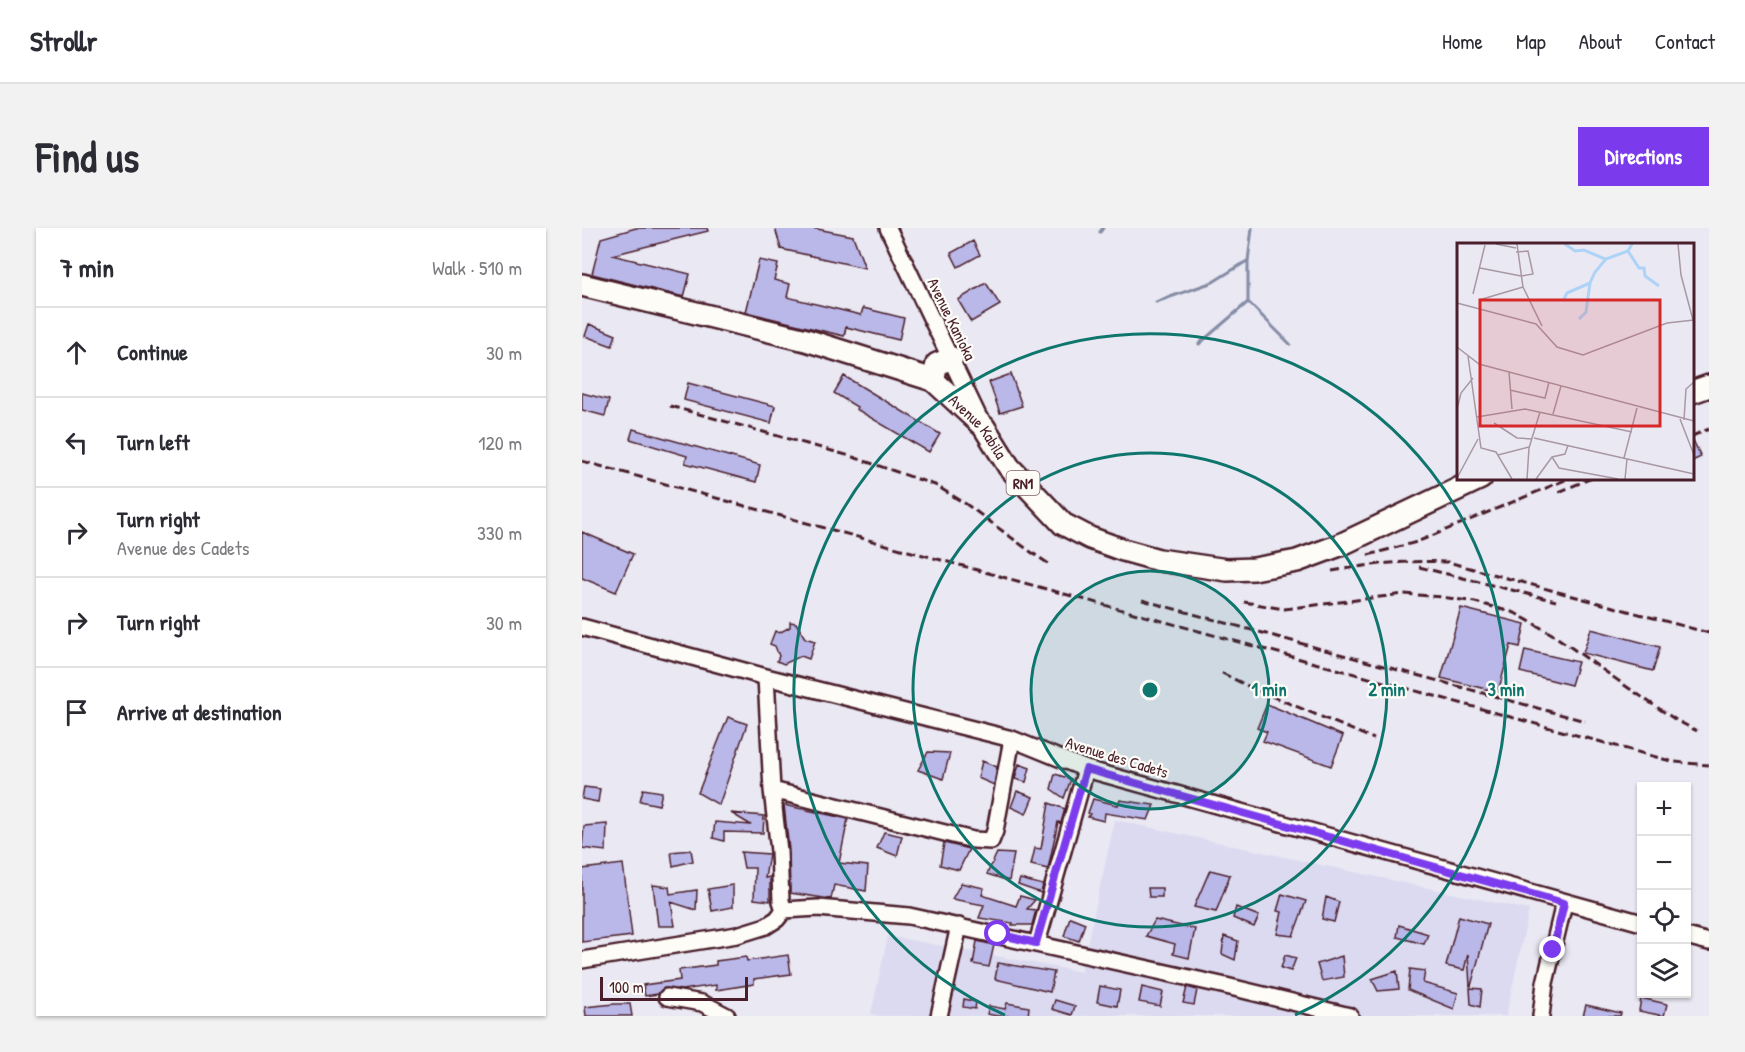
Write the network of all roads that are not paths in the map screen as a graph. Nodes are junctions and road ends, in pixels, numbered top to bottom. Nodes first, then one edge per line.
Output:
1 (888, 228) edge
2 (582, 285) edge
3 (952, 358) junction
4 (933, 380) junction
5 (1709, 386) edge
6 (1694, 391) edge
7 (984, 427) junction
8 (1477, 480) edge
9 (582, 627) edge
10 (766, 677) junction
11 (1012, 739) junction
12 (1086, 769) junction
13 (772, 790) junction
14 (1564, 903) junction
15 (784, 910) junction
16 (1637, 923) edge
17 (959, 926) junction
18 (1691, 937) edge
19 (1709, 942) edge
20 (1036, 943) junction
21 (582, 960) edge
22 (667, 997) dead end
23 (727, 1016) edge
24 (939, 1016) edge
25 (1350, 1016) edge
26 (1541, 1016) edge

1 - 3 street, Avenue Kanioka
2 - 4 highway, Avenue Kabila / RN1
3 - 4 highway
3 - 7 street, Avenue Kanioka
4 - 7 highway, Avenue Kabila / RN1
5 - 6 highway
7 - 8 highway, Avenue Kabila / RN1
9 - 10 street, Avenue des Cadets
10 - 11 street, Avenue des Cadets
10 - 13 street
11 - 12 street, Avenue des Cadets
11 - 13 street
12 - 14 street, Avenue des Cadets
12 - 20 street
13 - 15 street
14 - 16 street, Avenue des Cadets
14 - 26 street
15 - 17 street
15 - 21 street
17 - 20 street
17 - 24 street
18 - 19 street
20 - 25 street
22 - 23 street

